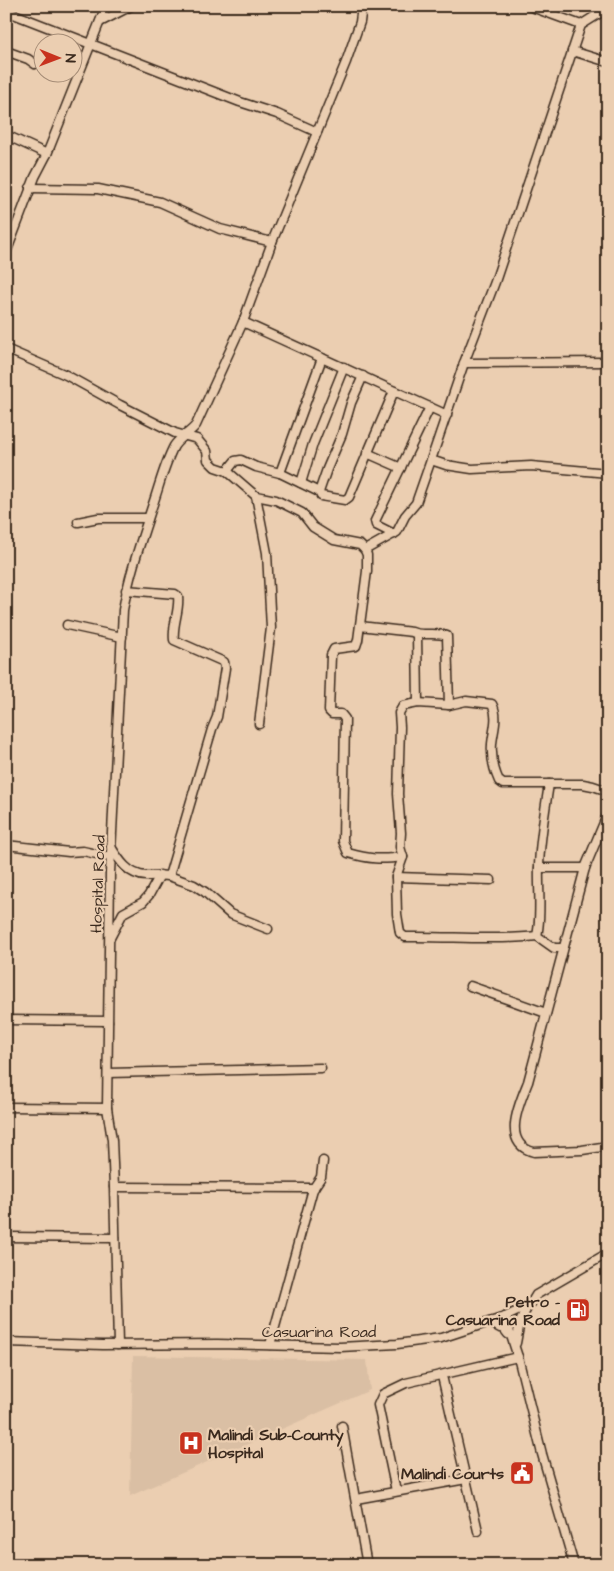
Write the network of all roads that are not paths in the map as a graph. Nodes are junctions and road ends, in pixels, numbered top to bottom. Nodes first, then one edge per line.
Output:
1 (106, 6) edge
2 (131, 6) edge
3 (362, 6) edge
4 (529, 6) edge
5 (608, 8) edge
6 (6, 11) edge
7 (100, 22) junction
8 (581, 25) junction
9 (59, 32) edge
10 (82, 41) edge
11 (90, 44) junction
12 (6, 51) edge
13 (572, 51) junction
14 (32, 62) edge
15 (608, 62) edge
16 (317, 132) junction
17 (6, 135) edge
18 (47, 154) junction
19 (30, 188) junction
20 (272, 242) junction
21 (6, 253) edge
22 (243, 322) junction
23 (6, 349) edge
24 (322, 358) junction
25 (464, 362) junction
26 (608, 362) edge
27 (344, 367) junction
28 (363, 376) junction
29 (394, 391) junction
30 (430, 407) junction
31 (446, 415) junction
32 (184, 436) junction
33 (367, 453) junction
34 (431, 460) junction
35 (401, 468) junction
36 (227, 471) junction
37 (280, 473) junction
38 (608, 473) edge
39 (301, 483) junction
40 (319, 492) junction
41 (256, 496) junction
42 (148, 518) junction
43 (78, 522) dead end
44 (394, 534) junction
45 (365, 550) junction
46 (126, 590) junction
47 (66, 625) dead end
48 (360, 626) junction
49 (418, 634) junction
50 (122, 637) junction
51 (418, 703) junction
52 (449, 704) junction
53 (259, 724) dead end
54 (549, 784) junction
55 (608, 791) edge
56 (608, 813) edge
57 (6, 845) edge
58 (111, 847) junction
59 (110, 857) junction
60 (403, 857) junction
61 (539, 868) junction
62 (585, 868) junction
63 (160, 874) junction
64 (169, 876) junction
65 (396, 877) junction
66 (491, 880) dead end
67 (268, 929) dead end
68 (537, 936) junction
69 (109, 940) junction
70 (563, 948) junction
71 (470, 986) dead end
72 (546, 1013) junction
73 (6, 1020) edge
74 (108, 1021) junction
75 (321, 1068) dead end
76 (108, 1073) junction
77 (6, 1107) edge
78 (107, 1108) junction
79 (608, 1146) edge
80 (323, 1161) dead end
81 (114, 1188) junction
82 (314, 1188) junction
83 (6, 1237) edge
84 (115, 1238) junction
85 (608, 1253) edge
86 (528, 1306) junction
87 (514, 1313) junction
88 (505, 1317) junction
89 (489, 1322) junction
90 (6, 1342) edge
91 (118, 1345) junction
92 (270, 1345) junction
93 (516, 1349) junction
94 (442, 1376) junction
95 (342, 1426) dead end
96 (466, 1479) junction
97 (396, 1491) junction
98 (356, 1499) junction
99 (478, 1531) dead end
100 (567, 1541) junction
101 (367, 1565) edge
102 (568, 1565) edge
103 (574, 1565) edge

1 - 7 street
2 - 7 street
3 - 16 street, Hospital Road
4 - 8 street
5 - 8 street
6 - 9 street
7 - 11 street
8 - 13 street
10 - 11 street
11 - 16 street
11 - 18 street
12 - 14 street
13 - 15 street
13 - 25 street
16 - 20 street, Hospital Road
17 - 18 street
18 - 19 street
19 - 20 street
19 - 21 street
20 - 22 street, Hospital Road
22 - 24 street
22 - 32 street, Hospital Road
23 - 32 street
24 - 27 street
24 - 37 street
25 - 26 street
25 - 31 street
27 - 28 street
27 - 39 street
28 - 29 street
28 - 40 street
29 - 30 street
29 - 33 street
30 - 31 street
30 - 35 street
31 - 34 street
32 - 36 street
32 - 42 street, Hospital Road
33 - 35 street
33 - 40 street
34 - 38 street
34 - 44 street
35 - 44 street
36 - 37 street
36 - 41 street
37 - 39 street
39 - 40 street
41 - 45 street
41 - 53 street
42 - 43 street
42 - 46 street, Hospital Road
44 - 45 street
45 - 48 street
46 - 50 street, Hospital Road
46 - 64 street
47 - 50 street
48 - 49 street
48 - 60 street
49 - 51 street
49 - 52 street
50 - 58 street, Hospital Road
51 - 52 street
51 - 60 street
52 - 54 street
54 - 55 street
54 - 61 street
56 - 62 street
57 - 59 street
58 - 59 street, Hospital Road
58 - 63 street
59 - 69 street, Hospital Road
60 - 65 street
61 - 62 street
61 - 68 street
62 - 70 street
63 - 64 street
63 - 69 street
64 - 67 street
65 - 66 street
65 - 68 street
68 - 70 street
69 - 74 street, Hospital Road
70 - 72 street
71 - 72 street
72 - 79 street
73 - 74 street
74 - 76 street, Hospital Road
75 - 76 street
76 - 78 street, Hospital Road
77 - 78 street
78 - 81 street, Hospital Road
80 - 82 street
81 - 82 street
81 - 84 street, Hospital Road
82 - 92 street
83 - 84 street
84 - 91 street, Hospital Road
85 - 86 street, Casuarina Road
86 - 87 street, Casuarina Road
86 - 93 street
87 - 88 street, Casuarina Road
87 - 93 street
88 - 89 street, Casuarina Road
88 - 93 street
89 - 92 street, Casuarina Road
89 - 93 street
90 - 91 street, Casuarina Road
91 - 92 street, Casuarina Road
93 - 94 street
93 - 100 street
94 - 96 street
94 - 97 street
95 - 98 street
96 - 97 street
96 - 99 street
97 - 98 street
98 - 101 street
100 - 102 street
100 - 103 street

